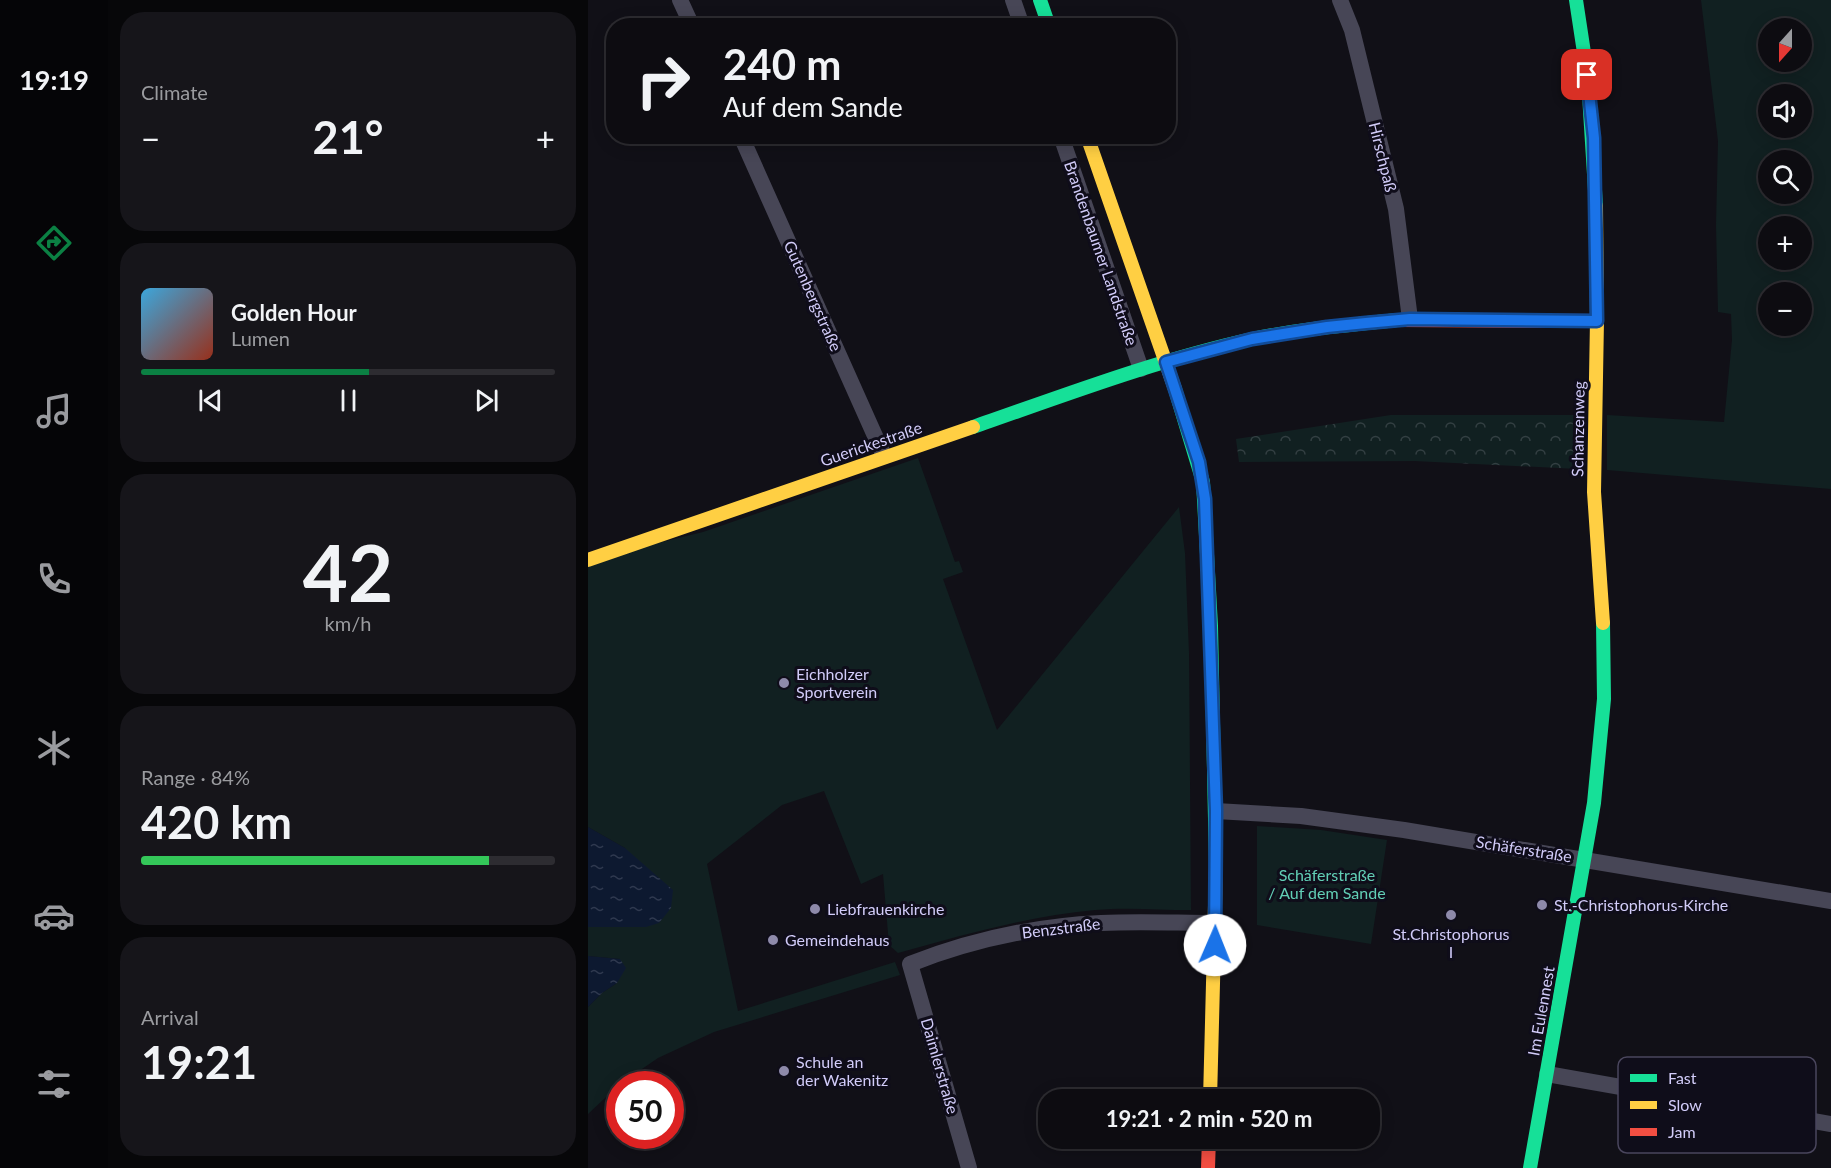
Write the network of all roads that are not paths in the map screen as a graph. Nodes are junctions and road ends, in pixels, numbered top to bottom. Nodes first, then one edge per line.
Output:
1 (681, 0) edge
2 (1013, 0) edge
3 (1040, 0) edge
4 (1340, 0) edge
5 (1576, 0) edge
6 (689, 18) edge
7 (1019, 18) edge
8 (1046, 18) edge
9 (745, 144) edge
10 (1063, 144) edge
11 (1090, 144) edge
12 (1410, 319) junction
13 (1597, 321) junction
14 (1166, 362) junction
15 (1141, 369) junction
16 (884, 456) junction
17 (588, 560) edge
18 (1216, 811) junction
19 (1584, 859) junction
20 (1831, 901) edge
21 (1216, 923) junction
22 (910, 964) joint
23 (1546, 1074) junction
24 (1618, 1087) edge
25 (1210, 1089) edge
26 (1816, 1121) edge
27 (1831, 1124) edge
28 (1209, 1149) edge
29 (969, 1168) edge
30 (1208, 1168) edge
31 (1530, 1168) edge

1 - 6 street
2 - 7 street
3 - 8 street
4 - 12 street, Hirschpaß
5 - 13 street, Schanzenweg
9 - 16 street, Gutenbergstraße
10 - 15 street, Brandenbaumer Landstraße
11 - 14 street, Brandenbaumer Landstraße
12 - 13 street, Guerickestraße
12 - 14 street, Guerickestraße
13 - 19 street, Schanzenweg
14 - 15 street, Guerickestraße
14 - 18 street, Brandenbaumer Landstraße
15 - 16 street, Guerickestraße
16 - 17 street, Guerickestraße
18 - 19 street, Schäferstraße
18 - 21 street, Brandenbaumer Landstraße
19 - 20 street, Schäferstraße
19 - 23 street, Im Eulennest
21 - 22 street, Benzstraße
21 - 25 street, Brandenbaumer Landstraße
22 - 29 street, Daimlerstraße
23 - 24 street
23 - 31 street, Im Eulennest
26 - 27 street
28 - 30 street

